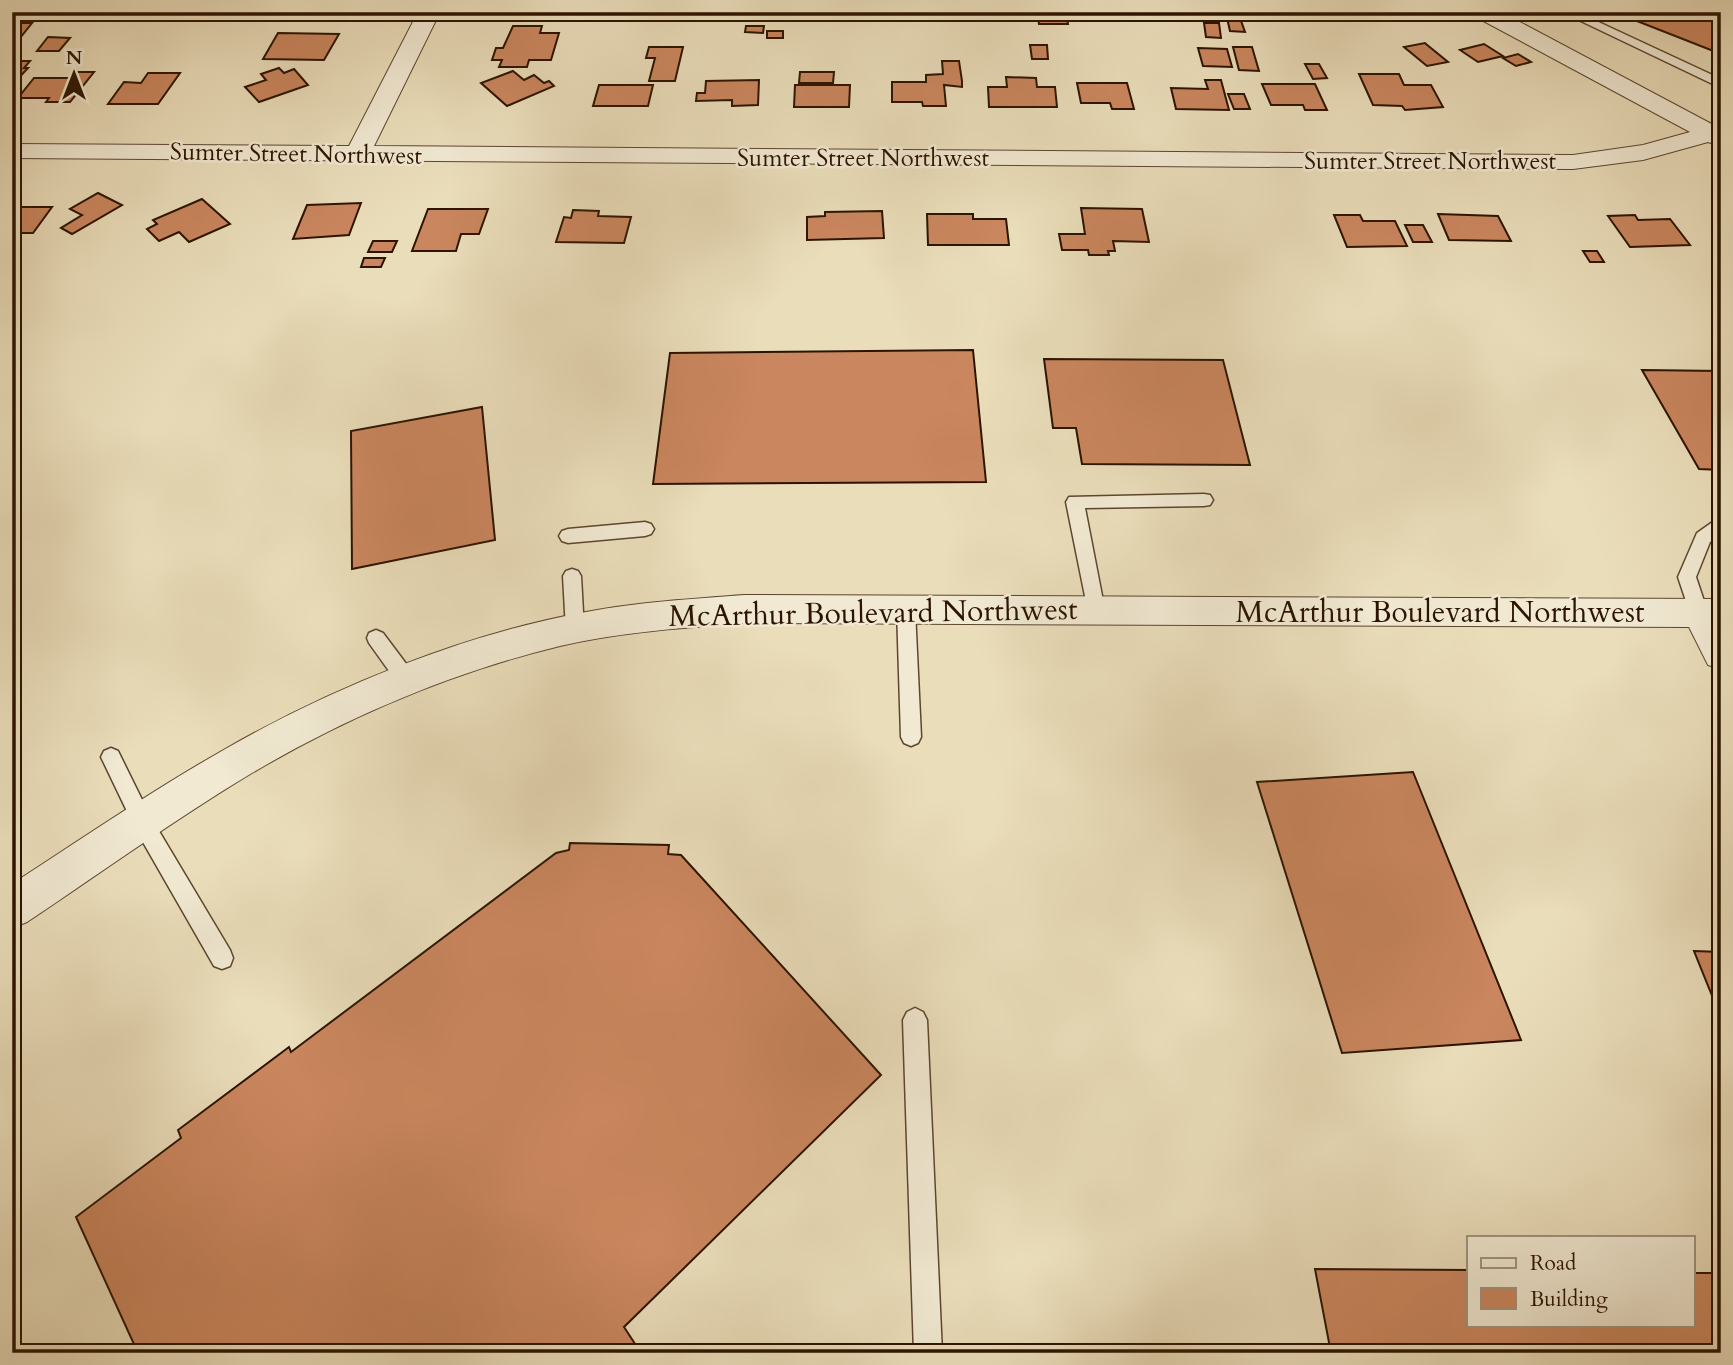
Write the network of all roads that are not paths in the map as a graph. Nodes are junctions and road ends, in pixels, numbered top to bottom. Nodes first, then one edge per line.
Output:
1 (429, 12) edge
2 (1484, 12) edge
3 (1567, 12) edge
4 (1721, 84) edge
5 (1717, 133) edge
6 (12, 151) edge
7 (357, 155) junction
8 (1204, 500) dead end
9 (1721, 523) edge
10 (645, 529) dead end
11 (568, 536) dead end
12 (572, 576) dead end
13 (906, 610) junction
14 (1096, 611) junction
15 (1710, 613) edge
16 (575, 630) junction
17 (376, 638) dead end
18 (1721, 654) edge
19 (407, 679) junction
20 (911, 737) dead end
21 (111, 757) dead end
22 (143, 823) junction
23 (12, 908) edge
24 (222, 958) dead end
25 (915, 1020) dead end
26 (928, 1353) edge

1 - 7 street
2 - 5 street
3 - 4 lane
5 - 7 street, Sumter Street Northwest
6 - 7 street, Sumter Street Northwest
8 - 14 lane
9 - 15 lane
10 - 11 lane
12 - 16 lane
13 - 14 street, McArthur Boulevard Northwest
13 - 16 street, McArthur Boulevard Northwest
13 - 20 lane
14 - 15 street, McArthur Boulevard Northwest
15 - 18 street
16 - 19 street, McArthur Boulevard Northwest
17 - 19 lane
19 - 22 street, McArthur Boulevard Northwest
21 - 22 lane
22 - 23 street, McArthur Boulevard Northwest
22 - 24 lane
25 - 26 lane

